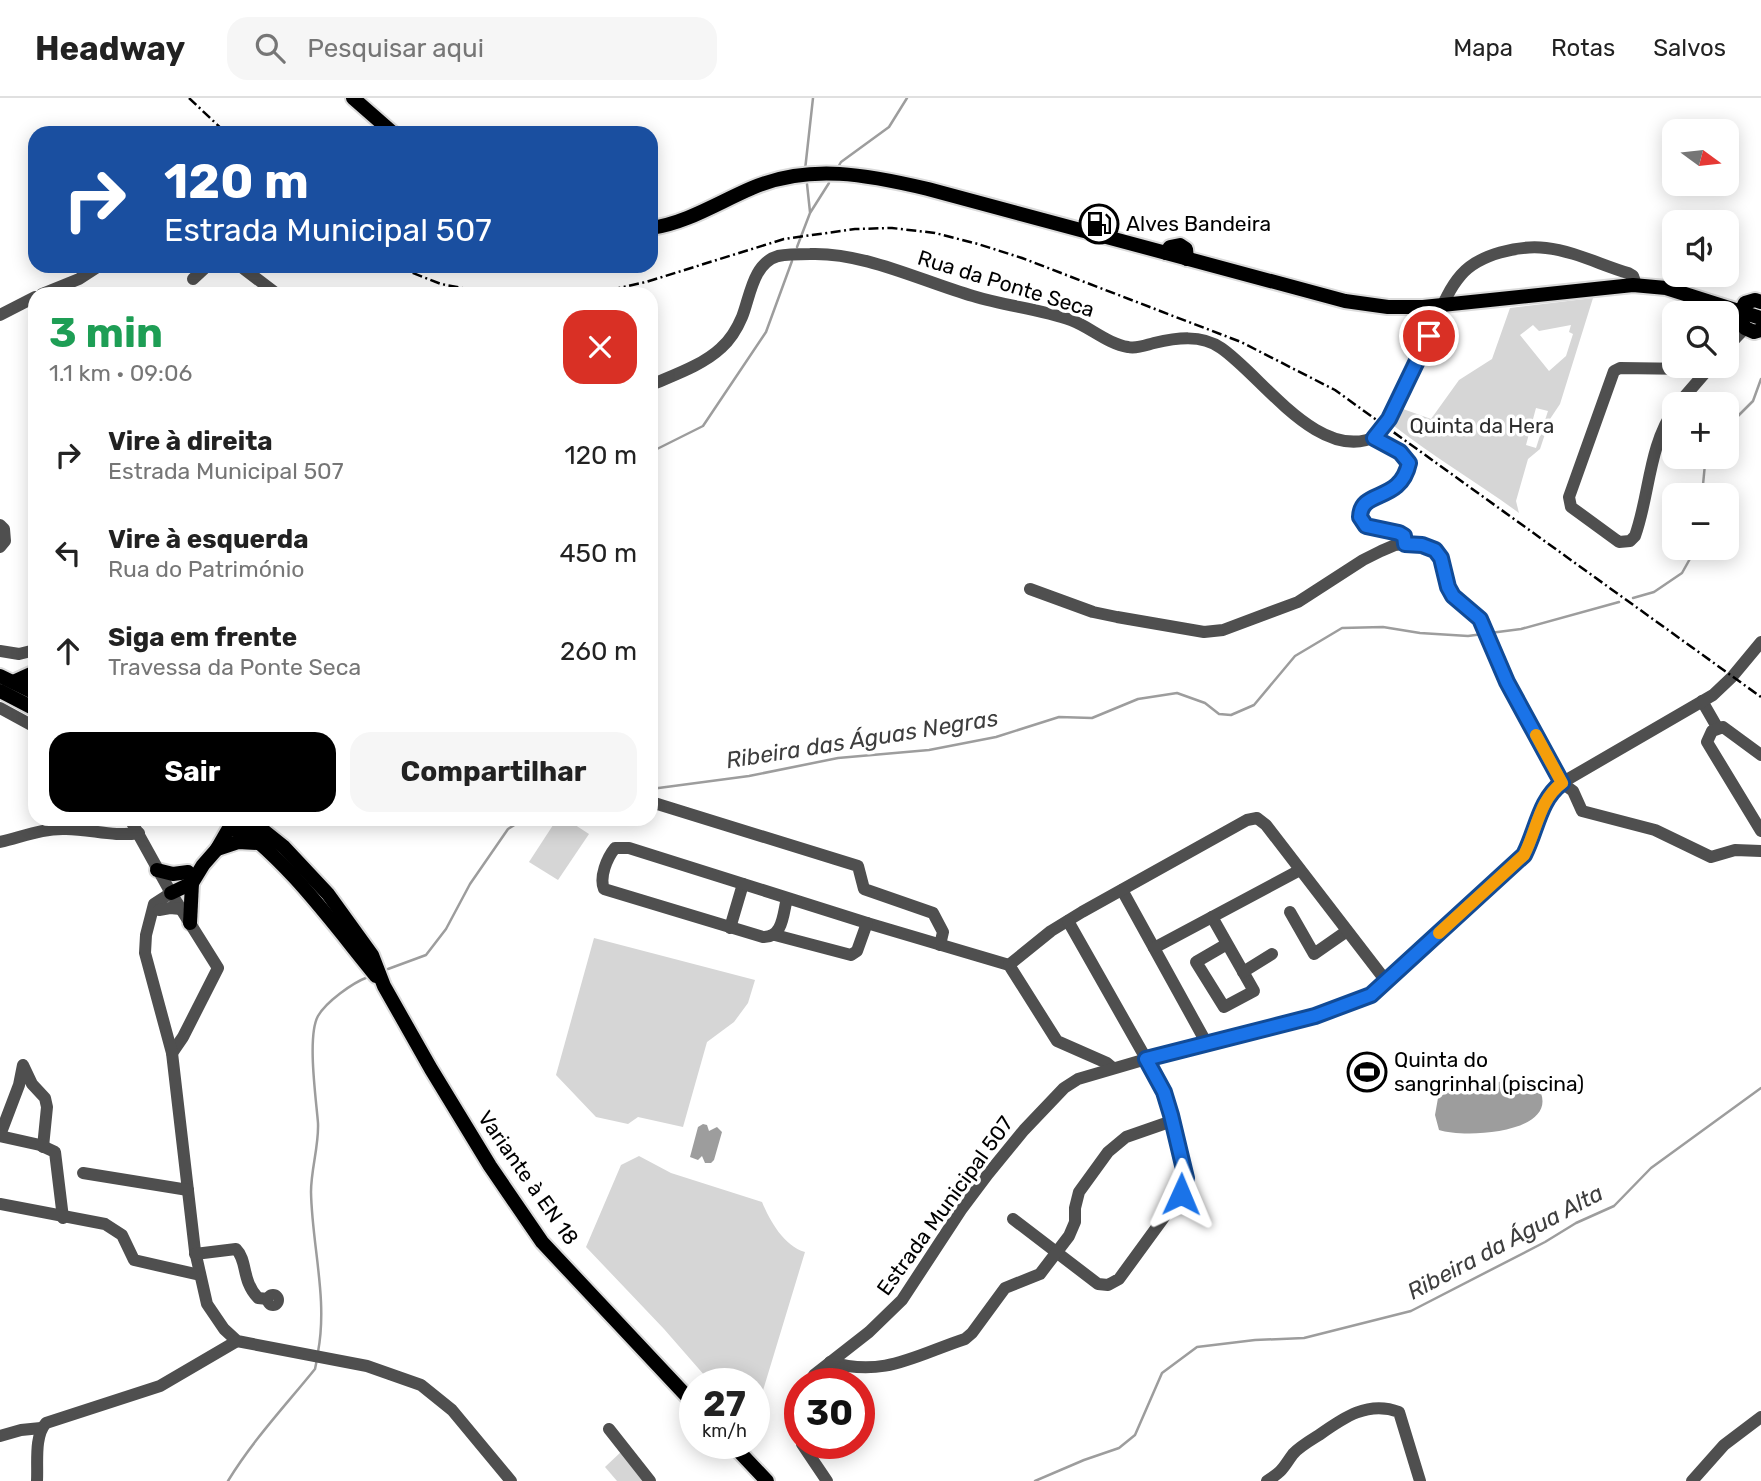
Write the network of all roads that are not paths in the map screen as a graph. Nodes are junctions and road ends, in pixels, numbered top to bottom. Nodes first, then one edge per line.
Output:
1 (353, 98) edge
2 (385, 126) edge
3 (658, 227) edge
4 (88, 273) edge
5 (199, 273) edge
6 (249, 273) edge
7 (193, 279) dead end
8 (1636, 285) junction
9 (59, 287) edge
10 (268, 287) edge
11 (28, 301) edge
12 (1761, 302) edge
13 (1443, 305) junction
14 (1740, 311) junction
15 (0, 315) edge
16 (1761, 318) edge
17 (1745, 328) junction
18 (1761, 330) edge
19 (1739, 334) edge
20 (1662, 369) edge
21 (1700, 378) edge
22 (658, 382) edge
23 (1688, 392) edge
24 (1662, 431) edge
25 (1376, 437) junction
26 (0, 525) edge
27 (1405, 544) junction
28 (0, 547) edge
29 (1030, 589) dead end
30 (1761, 642) edge
31 (0, 651) edge
32 (28, 652) edge
33 (28, 674) edge
34 (7, 679) edge
35 (28, 690) edge
36 (6, 694) edge
37 (28, 698) edge
38 (1702, 701) junction
39 (28, 705) edge
40 (0, 708) edge
41 (28, 723) edge
42 (1717, 727) junction
43 (1761, 755) edge
44 (1562, 783) junction
45 (658, 804) edge
46 (134, 826) edge
47 (220, 826) edge
48 (243, 827) edge
49 (1761, 831) edge
50 (139, 833) junction
51 (260, 836) junction
52 (0, 842) edge
53 (221, 843) junction
54 (1761, 851) edge
55 (157, 870) junction
56 (1300, 870) junction
57 (190, 877) junction
58 (743, 884) junction
59 (1122, 890) junction
60 (171, 893) junction
61 (788, 898) junction
62 (157, 907) junction
63 (181, 909) junction
64 (1290, 912) dead end
65 (1212, 917) junction
66 (1068, 921) junction
67 (190, 923) junction
68 (867, 923) junction
69 (730, 928) junction
70 (1348, 931) junction
71 (775, 935) junction
72 (940, 944) junction
73 (1227, 944) junction
74 (1154, 948) junction
75 (1272, 954) dead end
76 (1009, 965) junction
77 (1243, 972) junction
78 (1386, 981) junction
79 (1207, 1044) junction
80 (1076, 1050) junction
81 (172, 1053) junction
82 (1146, 1059) junction
83 (1113, 1069) junction
84 (1078, 1079) junction
85 (1172, 1121) junction
86 (0, 1136) edge
87 (43, 1147) junction
88 (83, 1173) dead end
89 (188, 1190) junction
90 (0, 1204) edge
91 (63, 1218) junction
92 (1013, 1219) dead end
93 (1057, 1252) junction
94 (195, 1254) junction
95 (200, 1275) junction
96 (268, 1299) dead end
97 (237, 1341) junction
98 (830, 1362) junction
99 (823, 1368) edge
100 (679, 1388) edge
101 (1761, 1417) edge
102 (41, 1428) junction
103 (609, 1430) dead end
104 (0, 1436) edge
105 (746, 1459) edge
106 (811, 1459) edge
107 (37, 1481) edge
108 (511, 1481) edge
109 (650, 1481) edge
110 (766, 1481) edge
111 (827, 1481) edge
112 (1267, 1481) edge
113 (1420, 1481) edge
114 (1692, 1481) edge

1 - 2 main road
3 - 13 main road
4 - 9 street
5 - 7 street
6 - 10 street
8 - 13 main road
8 - 13 street
8 - 14 main road
11 - 15 street
12 - 14 main road
13 - 25 street, bridge
14 - 16 main road
14 - 17 main road
17 - 18 main road
17 - 19 street
20 - 24 street
21 - 23 street
22 - 25 street, Rua da Ponte Seca
25 - 27 street
26 - 28 street
27 - 29 street
27 - 44 street
30 - 38 street, Estrada Municipal 507
31 - 32 street
33 - 34 main road
34 - 35 main road
36 - 37 main road
36 - 39 main road
38 - 42 street
38 - 44 street, Estrada Municipal 507
40 - 41 street
42 - 43 street
42 - 49 street
44 - 54 street
44 - 78 street, Estrada Municipal 507
45 - 72 street
46 - 50 street
47 - 53 main road
48 - 51 main road
48 - 51 main road, Variante à EN 18
48 - 53 main road
50 - 52 street
50 - 55 street
51 - 100 main road, Variante à EN 18
53 - 57 main road
55 - 57 main road
55 - 60 street
55 - 62 street
56 - 59 street
56 - 65 street
56 - 70 street
57 - 60 main road
57 - 67 main road
58 - 61 street
58 - 69 street
58 - 69 street
59 - 66 street
59 - 74 street
60 - 62 street
60 - 63 street
61 - 68 street
61 - 71 street
62 - 63 street
62 - 81 street
63 - 67 street
64 - 70 street
65 - 73 street
65 - 74 street
66 - 76 street
66 - 82 street
67 - 81 street
68 - 71 street
68 - 72 street
69 - 71 street
70 - 78 street
72 - 76 street
73 - 77 street
73 - 77 street
74 - 79 street
75 - 77 street
76 - 80 street
78 - 79 street, Estrada Municipal 507
79 - 82 street, Estrada Municipal 507
80 - 83 street
80 - 84 street
81 - 89 street
82 - 83 street, Estrada Municipal 507
82 - 85 street
83 - 84 street, Estrada Municipal 507
84 - 98 street, Estrada Municipal 507
85 - 93 street
85 - 93 street
86 - 87 street
86 - 87 street
87 - 91 street
88 - 89 street
89 - 94 street
90 - 91 street
91 - 95 street
92 - 93 street
93 - 98 street
94 - 95 street
94 - 96 street
95 - 97 street
97 - 102 street
97 - 108 street
98 - 99 street, Estrada Municipal 507
101 - 114 street
102 - 104 street
102 - 107 street
103 - 109 street
105 - 110 main road
106 - 111 street
112 - 113 street

